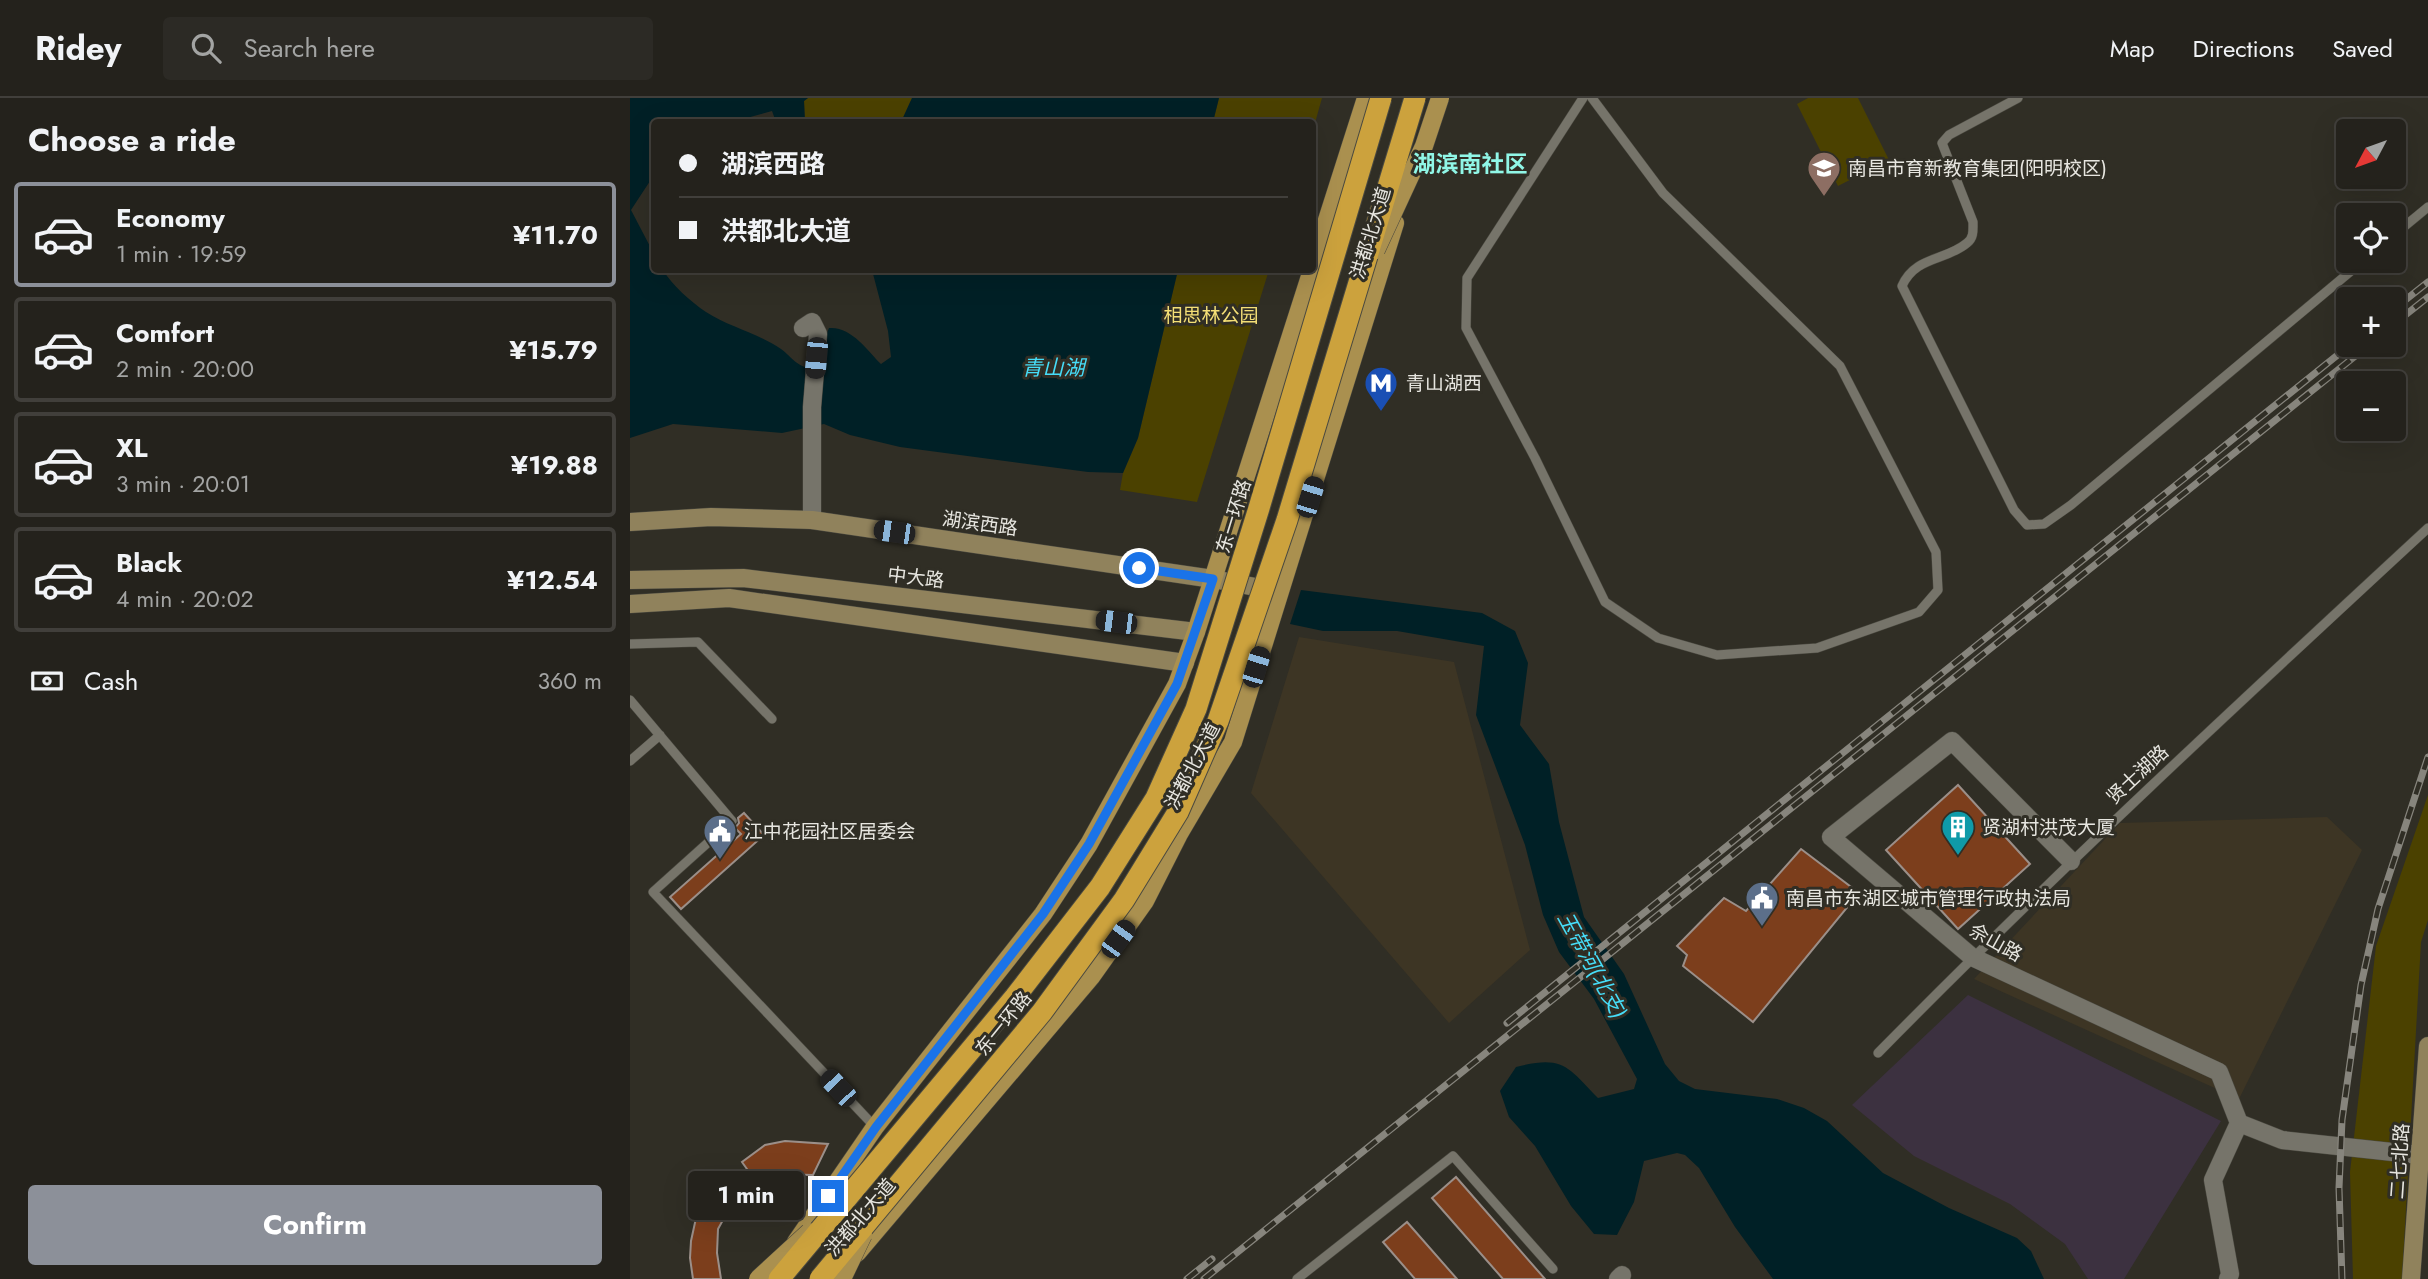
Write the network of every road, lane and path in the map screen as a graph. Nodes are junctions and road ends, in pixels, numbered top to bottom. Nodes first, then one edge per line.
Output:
1 (1366, 98) edge
2 (1381, 98) edge
3 (1415, 98) edge
4 (1433, 98) edge
5 (1440, 98) edge
6 (1583, 98) edge
7 (1592, 98) edge
8 (2018, 98) edge
9 (2428, 207) edge
10 (2406, 225) edge
11 (1316, 255) edge
12 (1310, 273) edge
13 (2349, 273) edge
14 (1350, 307) junction
15 (811, 331) dead end
16 (812, 520) junction
17 (630, 523) edge
18 (2428, 528) edge
19 (1213, 579) junction
20 (630, 580) edge
21 (1280, 592) junction
22 (630, 604) edge
23 (1196, 632) junction
24 (630, 644) edge
25 (1185, 663) junction
26 (630, 700) edge
27 (772, 719) dead end
28 (660, 735) junction
29 (630, 761) edge
30 (2071, 861) junction
31 (1972, 957) junction
32 (2428, 1046) edge
33 (1878, 1052) dead end
34 (2239, 1123) junction
35 (876, 1127) junction
36 (2420, 1155) junction
37 (837, 1206) junction
38 (872, 1217) junction
39 (1553, 1269) dead end
40 (758, 1279) edge
41 (768, 1279) edge
42 (779, 1279) edge
43 (820, 1279) edge
44 (834, 1279) edge
45 (842, 1279) edge
46 (1297, 1279) edge
47 (2228, 1279) edge
48 (2411, 1279) edge

1 - 11 main road, 洪都北大道
2 - 37 highway, 东一环路, bridge
3 - 14 highway, 东一环路, bridge
4 - 21 main road, 洪都北大道
5 - 14 main road, bridge
6 - 7 lane
8 - 13 lane
9 - 10 lane
12 - 19 main road, 洪都北大道
14 - 38 highway, 东一环路, bridge
15 - 16 street
16 - 17 main road, 湖滨西路
16 - 19 main road, 湖滨西路
18 - 30 lane, 贤士湖路
19 - 21 main road, 湖滨西路
19 - 23 main road, 洪都北大道
20 - 23 main road, 中大路
21 - 44 main road, 洪都北大道
22 - 25 main road
23 - 25 main road, 洪都北大道
24 - 27 lane
25 - 35 main road, 洪都北大道
26 - 28 lane
28 - 29 lane
28 - 35 lane
30 - 31 lane, 贤士湖路
30 - 31 street, 佘山路
31 - 33 lane, 贤士湖路
31 - 34 street, 佘山路
32 - 36 main road, 二七北路
34 - 36 street
34 - 47 street
35 - 41 main road, 洪都北大道
36 - 48 main road, 二七北路
37 - 40 main road, bridge
37 - 42 highway, 东一环路, bridge
38 - 43 highway, 东一环路, bridge
38 - 45 main road, bridge
39 - 46 lane

